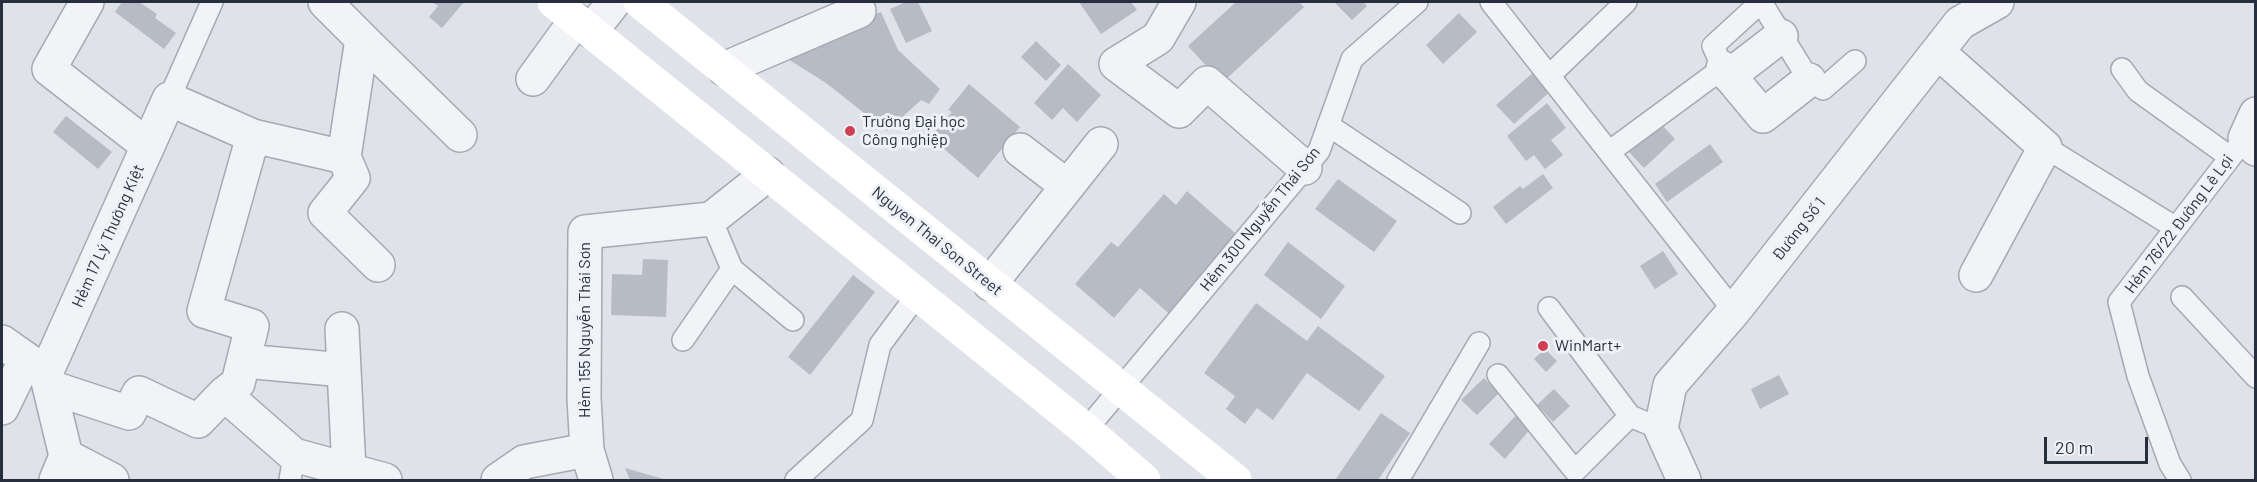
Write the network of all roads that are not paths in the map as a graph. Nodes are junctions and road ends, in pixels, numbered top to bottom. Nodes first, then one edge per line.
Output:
1 (87, 2) edge
2 (212, 2) edge
3 (325, 2) edge
4 (614, 2) edge
5 (640, 2) edge
6 (1179, 2) edge
7 (1417, 2) edge
8 (1491, 2) edge
9 (1626, 2) edge
10 (1761, 2) edge
11 (1997, 2) edge
12 (859, 11) dead end
13 (574, 18) edge
14 (1781, 36) junction
15 (362, 39) junction
16 (1939, 53) junction
17 (1855, 61) dead end
18 (724, 69) junction
19 (2122, 69) dead end
20 (1726, 72) junction
21 (1549, 76) junction
22 (533, 79) dead end
23 (1809, 80) junction
24 (169, 99) junction
25 (1328, 125) junction
26 (460, 135) dead end
27 (253, 136) junction
28 (2246, 139) edge
29 (1101, 144) dead end
30 (148, 146) junction
31 (2045, 147) junction
32 (1020, 150) dead end
33 (1609, 152) junction
34 (344, 157) junction
35 (1305, 168) junction
36 (768, 174) junction
37 (1068, 186) junction
38 (1460, 213) dead end
39 (711, 219) junction
40 (2176, 228) junction
41 (378, 265) dead end
42 (732, 269) junction
43 (1976, 275) dead end
44 (990, 284) junction
45 (917, 295) junction
46 (2182, 297) dead end
47 (1549, 308) dead end
48 (1734, 312) junction
49 (793, 320) dead end
50 (342, 329) dead end
51 (683, 340) dead end
52 (1479, 343) dead end
53 (244, 361) junction
54 (31, 365) edge
55 (344, 370) junction
56 (1498, 375) dead end
57 (2256, 377) edge
58 (1119, 388) junction
59 (224, 394) junction
60 (2, 408) edge
61 (1630, 416) junction
62 (1661, 429) junction
63 (1086, 430) junction
64 (591, 465) edge
65 (61, 468) edge
66 (292, 468) edge
67 (349, 471) junction
68 (1126, 475) edge
69 (112, 480) edge
70 (385, 480) edge
71 (498, 480) edge
72 (796, 480) edge
73 (1235, 480) edge
74 (1398, 480) edge
75 (1684, 480) edge
76 (2180, 480) edge

1 - 30 street
2 - 24 lane
3 - 15 street
4 - 13 street
5 - 18 main road, Nguyen Thai Son Street
6 - 35 street
7 - 25 lane, Hẻm 300 Nguyễn Thái Sơn
8 - 21 lane
9 - 21 lane
10 - 14 lane
10 - 20 lane
11 - 16 street, Đường Số 1
12 - 18 street
13 - 22 street
13 - 36 main road
14 - 20 street
14 - 23 lane
15 - 26 street
15 - 34 street
16 - 31 street
16 - 48 street, Đường Số 1
17 - 23 lane
18 - 44 main road, Nguyen Thai Son Street
19 - 28 lane
20 - 23 street
20 - 33 lane
21 - 33 lane
24 - 27 street
24 - 30 street, Hẻm 17 Lý Thường Kiệt
25 - 35 lane, Hẻm 300 Nguyễn Thái Sơn
25 - 38 lane
27 - 34 street
27 - 53 street
28 - 40 lane, Hẻm 76/22 Đường Lê Lợi
29 - 37 street
30 - 54 street, Hẻm 17 Lý Thường Kiệt
31 - 40 lane
31 - 43 street
32 - 37 street
33 - 48 lane
34 - 41 street
35 - 58 lane, Hẻm 300 Nguyễn Thái Sơn
36 - 39 street
36 - 45 main road
37 - 44 street
39 - 42 lane
39 - 64 street, Hẻm 155 Nguyễn Thái Sơn
40 - 76 lane, Hẻm 76/22 Đường Lê Lợi
42 - 49 lane
42 - 51 lane
44 - 58 main road, Nguyen Thai Son Street
45 - 63 main road
45 - 72 lane
46 - 57 lane
47 - 61 lane
48 - 62 street, Đường Số 1
50 - 55 street
52 - 74 lane
53 - 55 street
53 - 59 street
54 - 59 street
54 - 60 street, Hẻm 17 Lý Thường Kiệt
54 - 65 street
55 - 67 street
56 - 61 lane
58 - 63 lane, Hẻm 300 Nguyễn Thái Sơn
58 - 73 main road, Nguyen Thai Son Street
59 - 66 street
61 - 62 lane
62 - 75 street
63 - 68 main road
64 - 71 street
65 - 69 street
66 - 67 street
67 - 70 street

